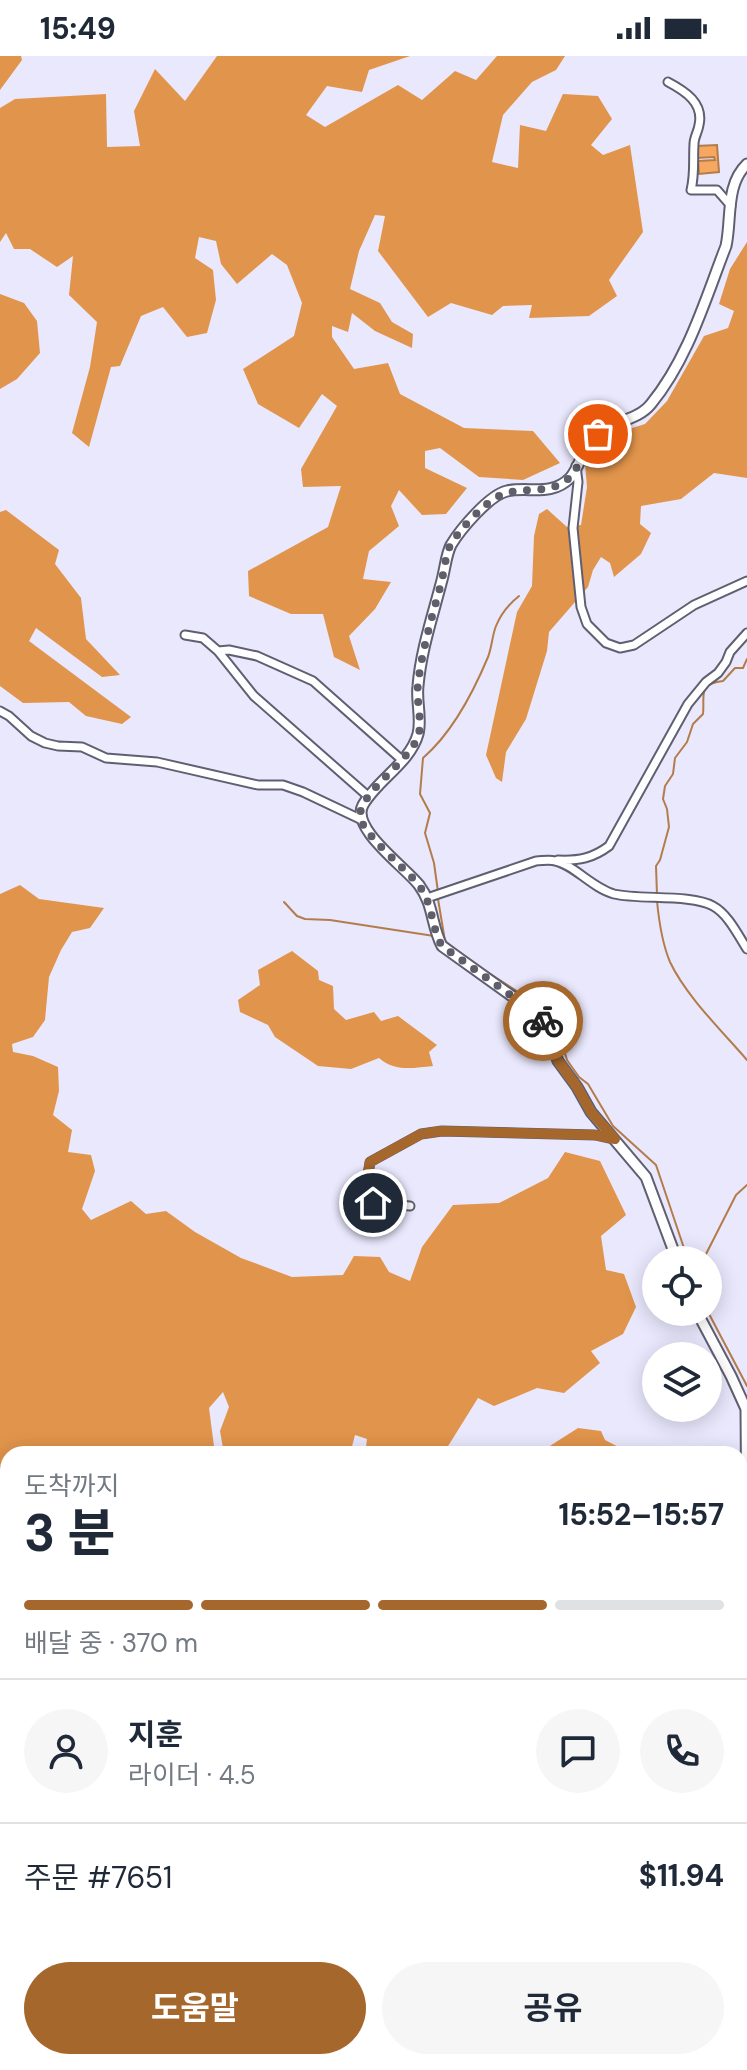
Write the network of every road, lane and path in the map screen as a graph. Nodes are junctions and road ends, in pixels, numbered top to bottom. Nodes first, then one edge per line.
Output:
1 (668, 82) dead end
2 (747, 164) edge
3 (731, 206) junction
4 (576, 466) junction
5 (747, 581) edge
6 (747, 633) edge
7 (185, 635) dead end
8 (218, 651) junction
9 (0, 711) edge
10 (402, 760) junction
11 (369, 797) junction
12 (360, 819) junction
13 (552, 860) junction
14 (427, 898) junction
15 (747, 949) edge
16 (615, 1139) junction
17 (410, 1206) dead end
18 (672, 1246) edge
19 (704, 1326) edge
20 (746, 1446) edge

1 - 3 street
2 - 3 street
3 - 4 street
4 - 5 street
4 - 10 street
6 - 13 street
7 - 8 street
8 - 10 street
8 - 11 street
9 - 12 street
10 - 11 street
11 - 12 street
12 - 14 street
13 - 14 street
13 - 15 street
14 - 16 street
16 - 17 street
16 - 18 street
19 - 20 street

